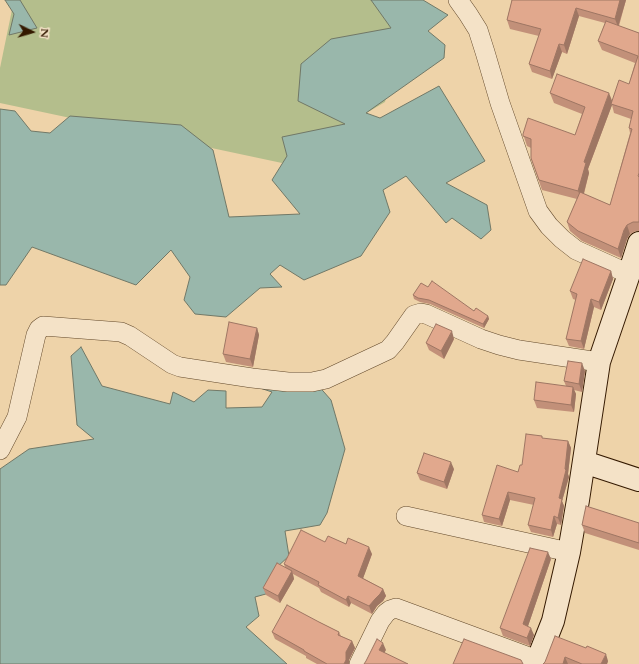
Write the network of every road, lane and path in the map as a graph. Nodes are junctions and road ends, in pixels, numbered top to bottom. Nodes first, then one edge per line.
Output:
1 (458, 0) edge
2 (639, 242) edge
3 (630, 274) junction
4 (599, 362) junction
5 (0, 450) edge
6 (584, 462) junction
7 (639, 480) edge
8 (406, 516) dead end
9 (569, 552) junction
10 (537, 662) edge
11 (359, 664) edge

1 - 3 street
2 - 3 main road
3 - 4 main road
4 - 5 street
4 - 6 main road
6 - 7 main road
6 - 9 main road
8 - 9 street
9 - 10 main road
10 - 11 street

